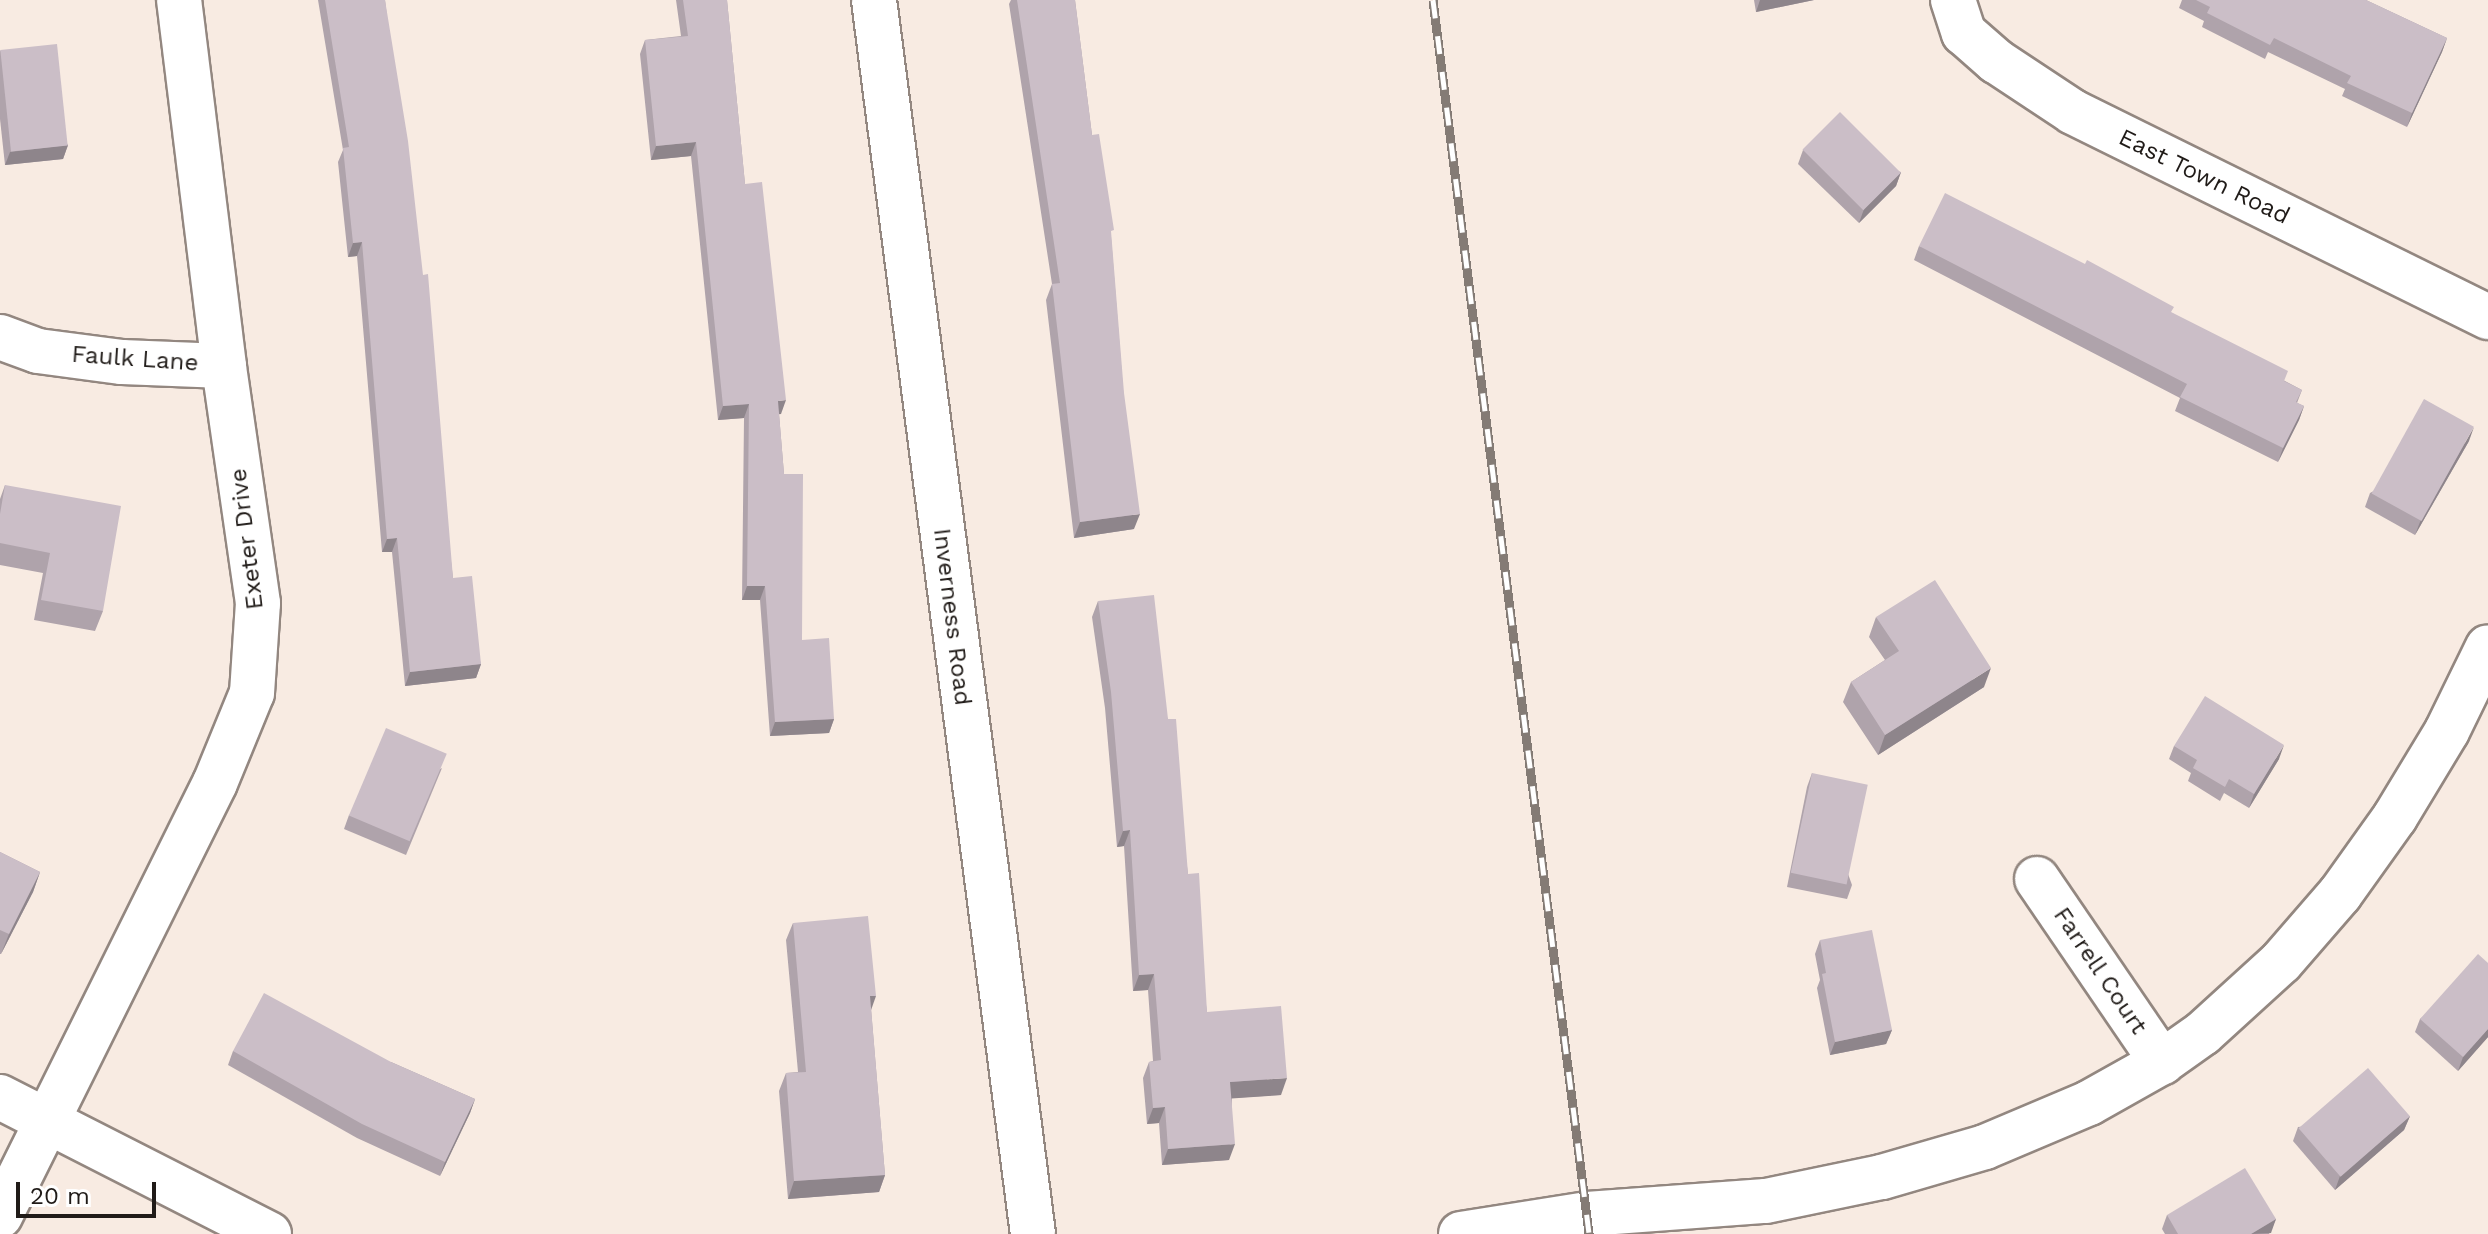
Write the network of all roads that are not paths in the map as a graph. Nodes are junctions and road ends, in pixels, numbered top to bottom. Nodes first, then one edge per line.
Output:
1 (179, 0) edge
2 (874, 0) edge
3 (1953, 0) edge
4 (2488, 317) edge
5 (0, 337) edge
6 (224, 366) junction
7 (2488, 647) edge
8 (2037, 879) dead end
9 (2162, 1062) junction
10 (0, 1097) edge
11 (48, 1121) junction
12 (0, 1216) edge
13 (269, 1234) edge
14 (1033, 1234) edge
15 (1461, 1234) edge

1 - 6 street, Exeter Drive
2 - 14 street, Inverness Road
3 - 4 street, East Town Road
5 - 6 street, Faulk Lane
6 - 11 street, Exeter Drive
7 - 9 street
8 - 9 street, Farrell Court
9 - 15 street
10 - 11 street
11 - 12 street, Exeter Drive
11 - 13 street

